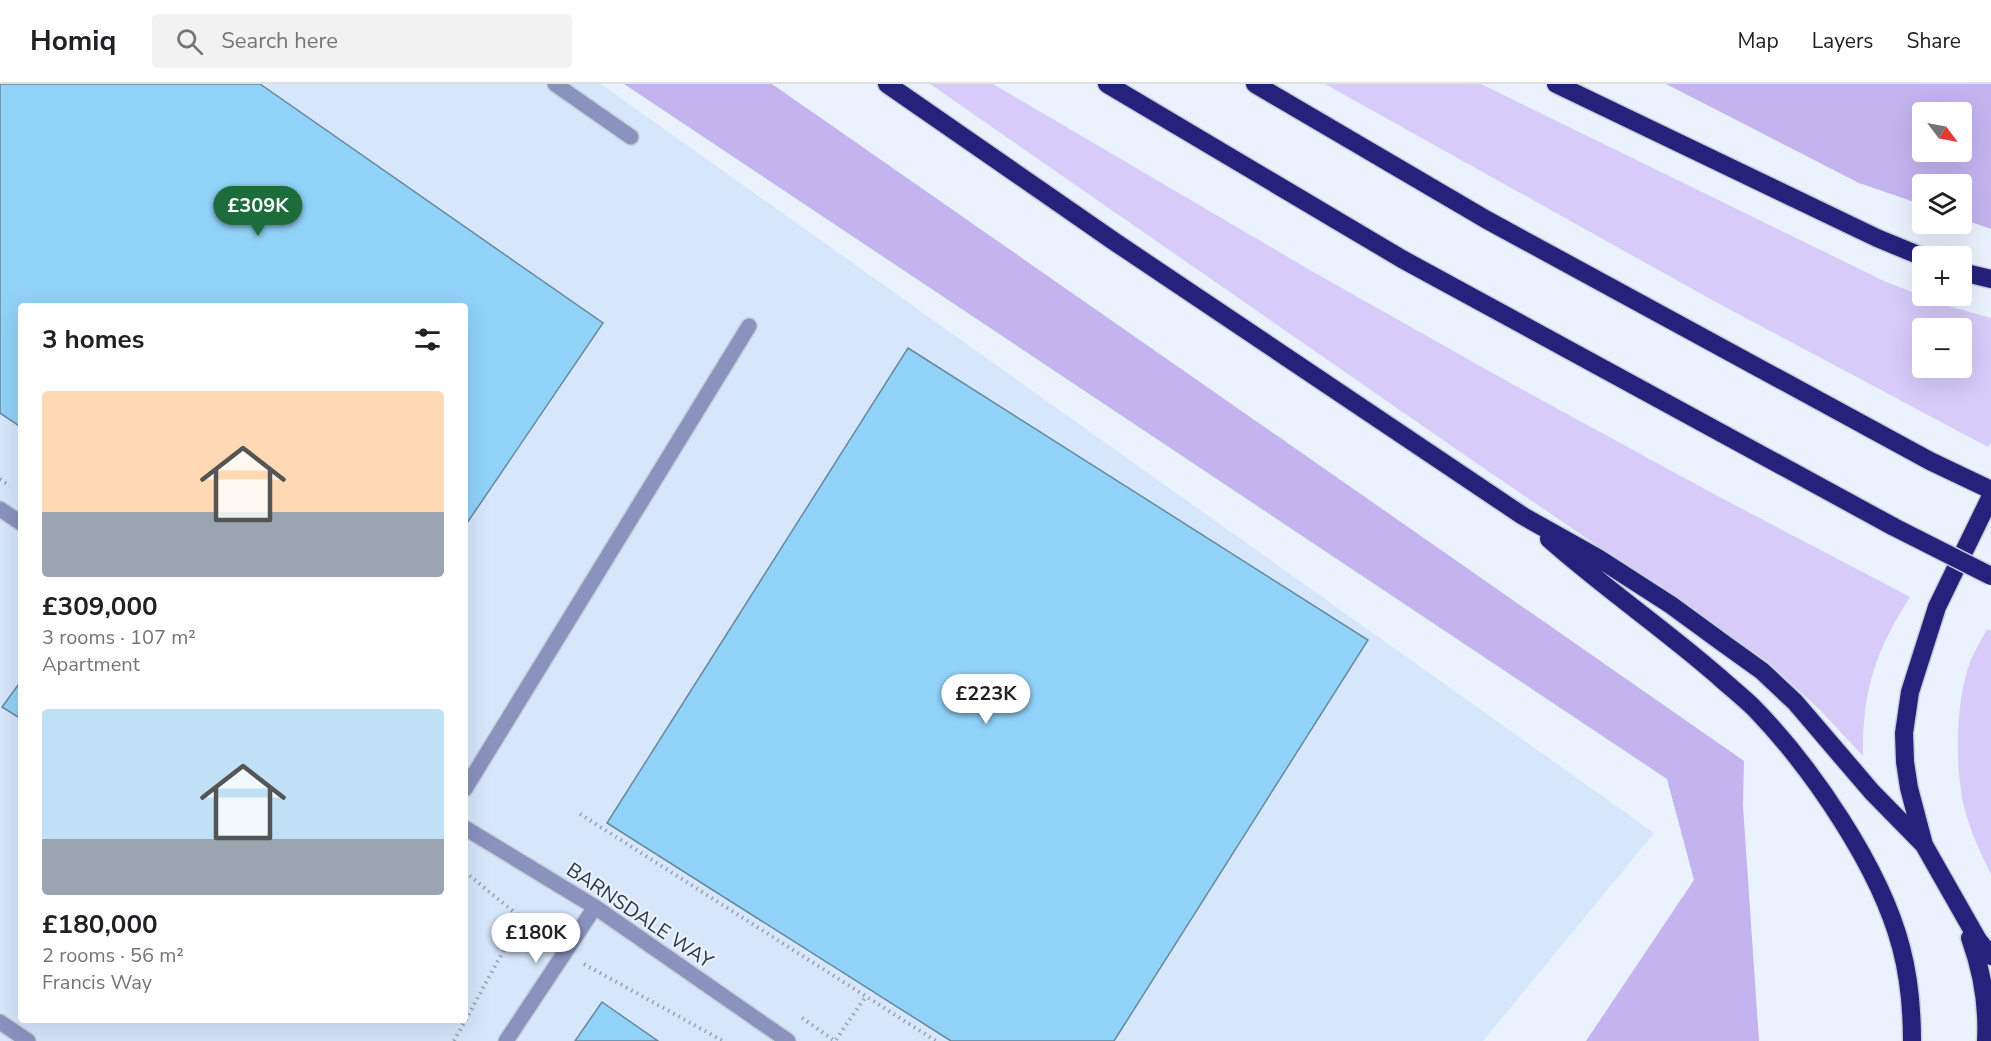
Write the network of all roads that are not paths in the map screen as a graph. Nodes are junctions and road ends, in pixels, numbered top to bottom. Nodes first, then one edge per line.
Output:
1 (555, 84) edge
2 (887, 84) edge
3 (1107, 84) edge
4 (1255, 84) edge
5 (1556, 84) edge
6 (631, 137) dead end
7 (1912, 252) edge
8 (1972, 274) edge
9 (1991, 279) edge
10 (749, 326) dead end
11 (1991, 490) edge
12 (1991, 496) edge
13 (0, 509) edge
14 (1523, 516) junction
15 (18, 522) edge
16 (1991, 576) edge
17 (468, 784) edge
18 (468, 830) edge
19 (1924, 845) junction
20 (595, 907) junction
21 (1962, 913) junction
22 (1991, 956) edge
23 (0, 1022) edge
24 (28, 1041) edge
25 (506, 1041) edge
26 (788, 1041) edge
27 (1912, 1041) edge
28 (1986, 1041) edge

1 - 6 street
2 - 14 highway
3 - 16 highway, bridge
4 - 11 highway
5 - 7 highway
8 - 9 highway
10 - 17 street
12 - 19 highway
13 - 15 street
14 - 19 highway
14 - 27 highway
18 - 20 street, BARNSDALE WAY
19 - 21 highway
20 - 25 street
20 - 26 street, BARNSDALE WAY
21 - 22 highway
21 - 28 highway
23 - 24 street

